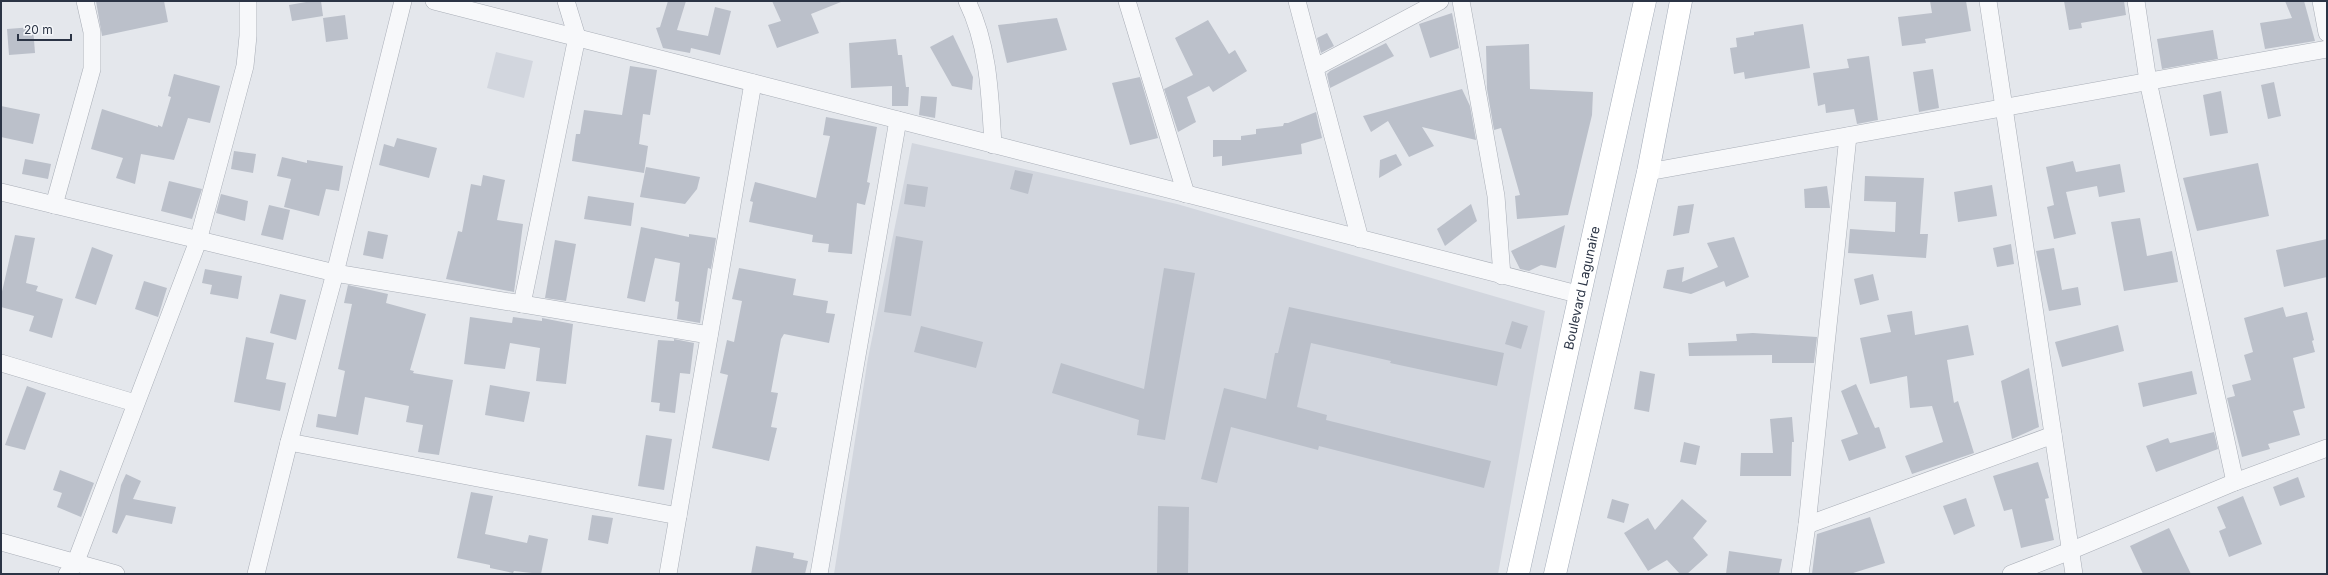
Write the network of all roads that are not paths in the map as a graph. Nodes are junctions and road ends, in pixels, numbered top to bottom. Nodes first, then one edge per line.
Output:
1 (85, 1) edge
2 (248, 1) edge
3 (403, 1) edge
4 (434, 1) edge
5 (566, 1) edge
6 (967, 1) edge
7 (1127, 1) edge
8 (1296, 1) edge
9 (1440, 1) edge
10 (1461, 1) edge
11 (1645, 1) edge
12 (1681, 1) edge
13 (1988, 1) edge
14 (2136, 1) edge
15 (2321, 1) edge
16 (2327, 33) edge
17 (577, 37) junction
18 (2327, 49) edge
19 (1316, 67) junction
20 (2148, 81) junction
21 (753, 83) junction
22 (2003, 108) junction
23 (898, 120) junction
24 (1848, 136) junction
25 (993, 145) junction
26 (1648, 172) junction
27 (1, 192) edge
28 (1186, 194) junction
29 (54, 205) junction
30 (1360, 239) junction
31 (198, 241) junction
32 (335, 273) junction
33 (1502, 276) junction
34 (1581, 295) junction
35 (522, 304) junction
36 (709, 335) junction
37 (1, 363) edge
38 (135, 403) junction
39 (2053, 435) junction
40 (288, 442) junction
41 (2327, 448) edge
42 (2235, 482) junction
43 (678, 516) junction
44 (1807, 525) junction
45 (1, 542) edge
46 (2070, 552) junction
47 (71, 569) edge
48 (116, 574) edge
49 (256, 574) edge
50 (668, 574) edge
51 (819, 574) edge
52 (1518, 574) edge
53 (1555, 574) edge
54 (1800, 574) edge
55 (2011, 574) edge
56 (2074, 574) edge

1 - 29 street
2 - 31 street
3 - 32 street
4 - 17 street
5 - 17 street
6 - 25 street
7 - 28 street
8 - 19 street
9 - 19 street
10 - 33 street
11 - 34 main road, Boulevard Lagunaire
12 - 26 main road
13 - 22 street
14 - 20 street
15 - 16 street
17 - 21 street
17 - 35 street
18 - 20 street
19 - 30 street
20 - 22 street
20 - 42 street
21 - 23 street
21 - 36 street
22 - 24 street
22 - 39 street
23 - 25 street
23 - 51 street
24 - 26 street
24 - 44 street
25 - 28 street
26 - 53 main road
27 - 29 street
28 - 30 street
29 - 31 street
30 - 33 street
31 - 32 street
31 - 38 street
32 - 35 street
32 - 40 street
33 - 34 street
34 - 52 main road, Boulevard Lagunaire
35 - 36 street
36 - 43 street
37 - 38 street
38 - 47 street
39 - 44 street
39 - 46 street
40 - 43 street
40 - 49 street
41 - 42 street
42 - 46 street
43 - 50 street
44 - 54 street
45 - 47 street
46 - 55 street
46 - 56 street
47 - 48 street

